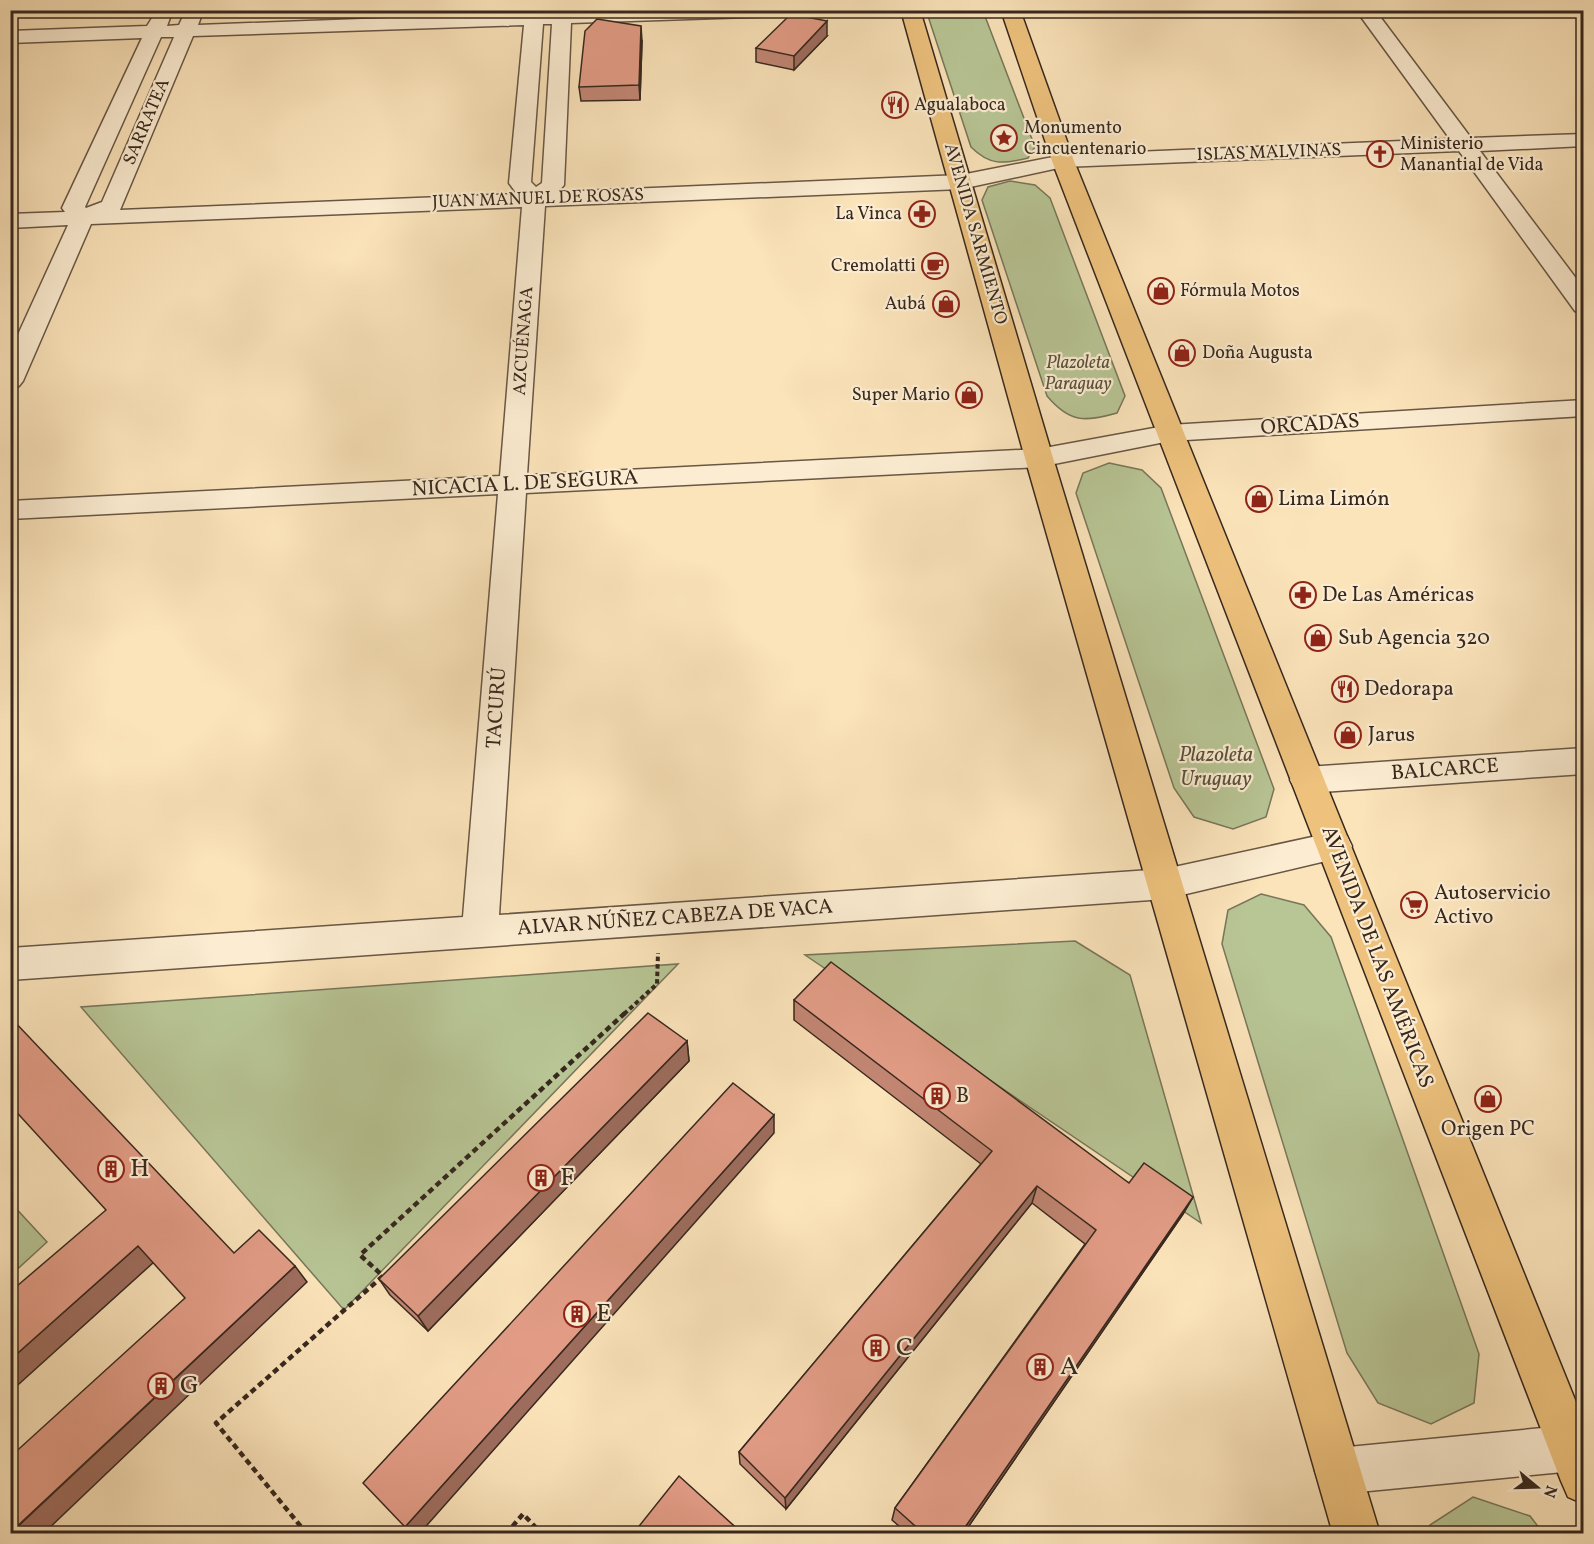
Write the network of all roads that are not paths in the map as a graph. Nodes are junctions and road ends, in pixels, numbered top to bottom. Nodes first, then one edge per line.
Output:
1 (387, 10) edge
2 (775, 10) edge
3 (910, 10) edge
4 (1010, 10) edge
5 (1365, 10) edge
6 (562, 14) edge
7 (535, 15) edge
8 (160, 20) edge
9 (190, 20) edge
10 (10, 24) edge
11 (10, 37) edge
12 (1584, 140) edge
13 (1465, 145) junction
14 (1063, 161) junction
15 (961, 182) junction
16 (534, 199) junction
17 (83, 218) junction
18 (10, 221) edge
19 (1584, 306) edge
20 (10, 381) edge
21 (1584, 408) edge
22 (1170, 434) junction
23 (1039, 458) junction
24 (514, 484) junction
25 (10, 510) edge
26 (1584, 761) edge
27 (1307, 780) junction
28 (1335, 846) junction
29 (1165, 884) junction
30 (480, 932) junction
31 (10, 964) edge
32 (1579, 1459) edge
33 (1338, 1471) junction
34 (1357, 1533) edge

1 - 9 street
2 - 6 street
3 - 15 main road, AVENIDA SARMIENTO
4 - 14 main road
5 - 13 street
6 - 7 street
6 - 16 street
7 - 9 street
7 - 16 street
8 - 9 street
8 - 10 street
8 - 11 street
8 - 17 street, SARRATEA
9 - 17 street, SARRATEA
12 - 13 street, ISLAS MALVINAS
13 - 14 street, ISLAS MALVINAS
13 - 19 street
14 - 15 street, JUAN MANUEL DE ROSAS
14 - 22 main road
15 - 16 street, JUAN MANUEL DE ROSAS
15 - 23 main road, AVENIDA SARMIENTO
16 - 17 street, JUAN MANUEL DE ROSAS
16 - 24 street, AZCUÉNAGA
17 - 18 street, JUAN MANUEL DE ROSAS
17 - 20 street
21 - 22 street, ORCADAS
22 - 23 street, ORCADAS
22 - 27 main road, AVENIDA DE LAS AMÉRICAS
23 - 24 street, NICACIA L. DE SEGURA
23 - 29 main road
24 - 25 street, NICACIA L. DE SEGURA
24 - 30 street, TACURÚ
26 - 27 street, BALCARCE
27 - 28 main road, AVENIDA DE LAS AMÉRICAS
28 - 29 street, ALVAR NÚÑEZ CABEZA DE VACA
28 - 32 main road, AVENIDA DE LAS AMÉRICAS
29 - 30 street, ALVAR NÚÑEZ CABEZA DE VACA
29 - 33 main road
30 - 31 street, ALVAR NÚÑEZ CABEZA DE VACA
32 - 33 street
33 - 34 main road

